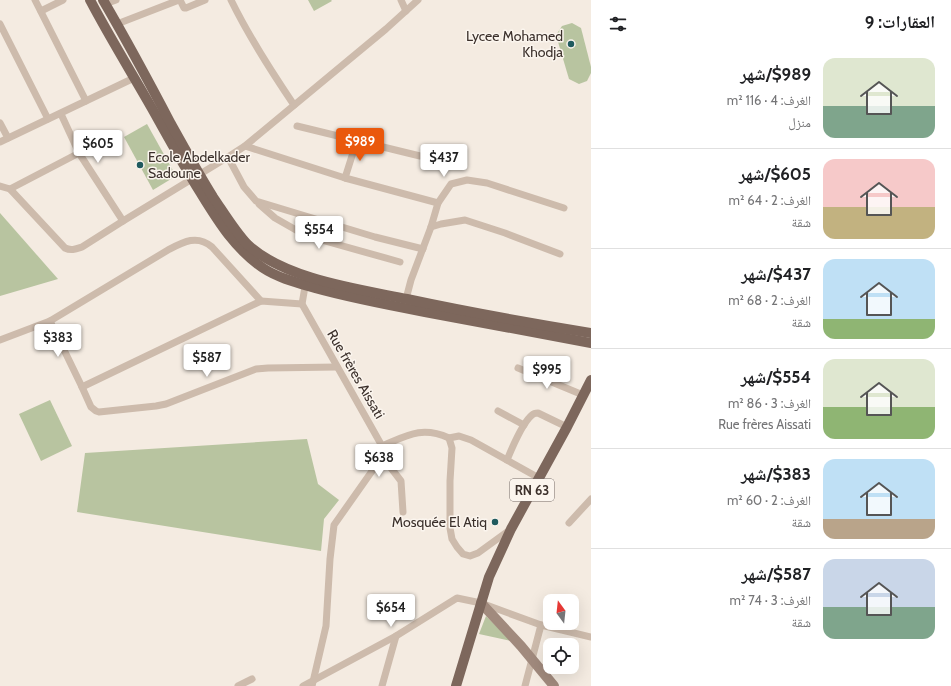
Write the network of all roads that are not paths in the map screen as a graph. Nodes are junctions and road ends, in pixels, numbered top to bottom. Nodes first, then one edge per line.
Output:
1 (35, 0) edge
2 (63, 0) edge
3 (90, 0) edge
4 (116, 0) edge
5 (180, 0) edge
6 (205, 0) edge
7 (231, 0) edge
8 (401, 0) edge
9 (418, 0) edge
10 (104, 2) edge
11 (41, 11) junction
12 (406, 11) junction
13 (0, 24) edge
14 (117, 24) junction
15 (134, 78) junction
16 (86, 101) junction
17 (294, 105) junction
18 (60, 114) junction
19 (48, 119) junction
20 (0, 124) edge
21 (297, 126) dead end
22 (8, 138) junction
23 (357, 140) junction
24 (0, 142) edge
25 (245, 146) junction
26 (79, 153) junction
27 (420, 156) dead end
28 (228, 158) junction
29 (196, 177) junction
30 (345, 178) junction
31 (0, 186) edge
32 (10, 189) junction
33 (256, 201) junction
34 (438, 203) junction
35 (564, 208) dead end
36 (123, 220) junction
37 (431, 227) junction
38 (423, 249) junction
39 (560, 254) dead end
40 (400, 262) dead end
41 (306, 281) junction
42 (406, 299) junction
43 (262, 301) junction
44 (302, 304) junction
45 (50, 321) junction
46 (591, 332) edge
47 (0, 340) edge
48 (591, 343) edge
49 (337, 367) junction
50 (518, 368) dead end
51 (591, 380) edge
52 (82, 387) junction
53 (583, 395) junction
54 (498, 410) dead end
55 (524, 425) junction
56 (567, 427) junction
57 (450, 438) junction
58 (382, 446) junction
59 (507, 460) junction
60 (539, 478) junction
61 (591, 499) edge
62 (403, 512) dead end
63 (569, 523) dead end
64 (511, 528) junction
65 (481, 603) junction
66 (541, 625) junction
67 (396, 636) junction
68 (591, 637) edge
69 (532, 659) junction
70 (252, 679) dead end
71 (313, 684) edge
72 (238, 686) edge
73 (303, 686) edge
74 (382, 686) edge
75 (456, 686) edge
76 (525, 686) edge
77 (554, 686) edge

1 - 11 street
2 - 11 street
3 - 15 main road
4 - 10 street
5 - 6 street
5 - 14 street
7 - 17 street
8 - 12 street
9 - 12 street
10 - 14 main road
11 - 16 street
12 - 17 street
13 - 19 street
14 - 29 main road
15 - 16 street
15 - 29 main road
16 - 18 street
17 - 25 street
18 - 19 street
18 - 26 street
19 - 22 street
20 - 22 street
21 - 23 street
22 - 24 street
23 - 27 street
23 - 30 street
25 - 28 street
25 - 30 street
26 - 32 street
26 - 36 street
28 - 29 street
28 - 33 street
29 - 36 street
29 - 41 main road
30 - 34 street
31 - 32 street
32 - 36 street
33 - 38 street
33 - 40 street
34 - 35 street
34 - 37 street
37 - 38 street
37 - 39 street
38 - 42 street
41 - 42 main road
41 - 44 street
41 - 48 main road
42 - 46 main road
43 - 44 street
43 - 45 street
43 - 52 street
44 - 49 street, Rue frères Aissati
45 - 47 street
45 - 52 street
49 - 52 street
49 - 58 street, Rue frères Aissati
50 - 53 street
51 - 53 main road, RN 63
53 - 56 main road, RN 63
54 - 55 street
55 - 56 street
55 - 59 street
56 - 60 main road, RN 63
57 - 58 street
57 - 59 street
57 - 64 street
58 - 62 street, Rue frères Aissati
58 - 71 street
59 - 60 street
60 - 64 main road, RN 63
61 - 63 street
64 - 65 main road, RN 63
65 - 66 street
65 - 67 street
65 - 69 main road
65 - 75 main road
66 - 68 street
66 - 69 street
67 - 71 street
67 - 74 street
69 - 76 street
69 - 77 main road
70 - 72 street
71 - 73 street

